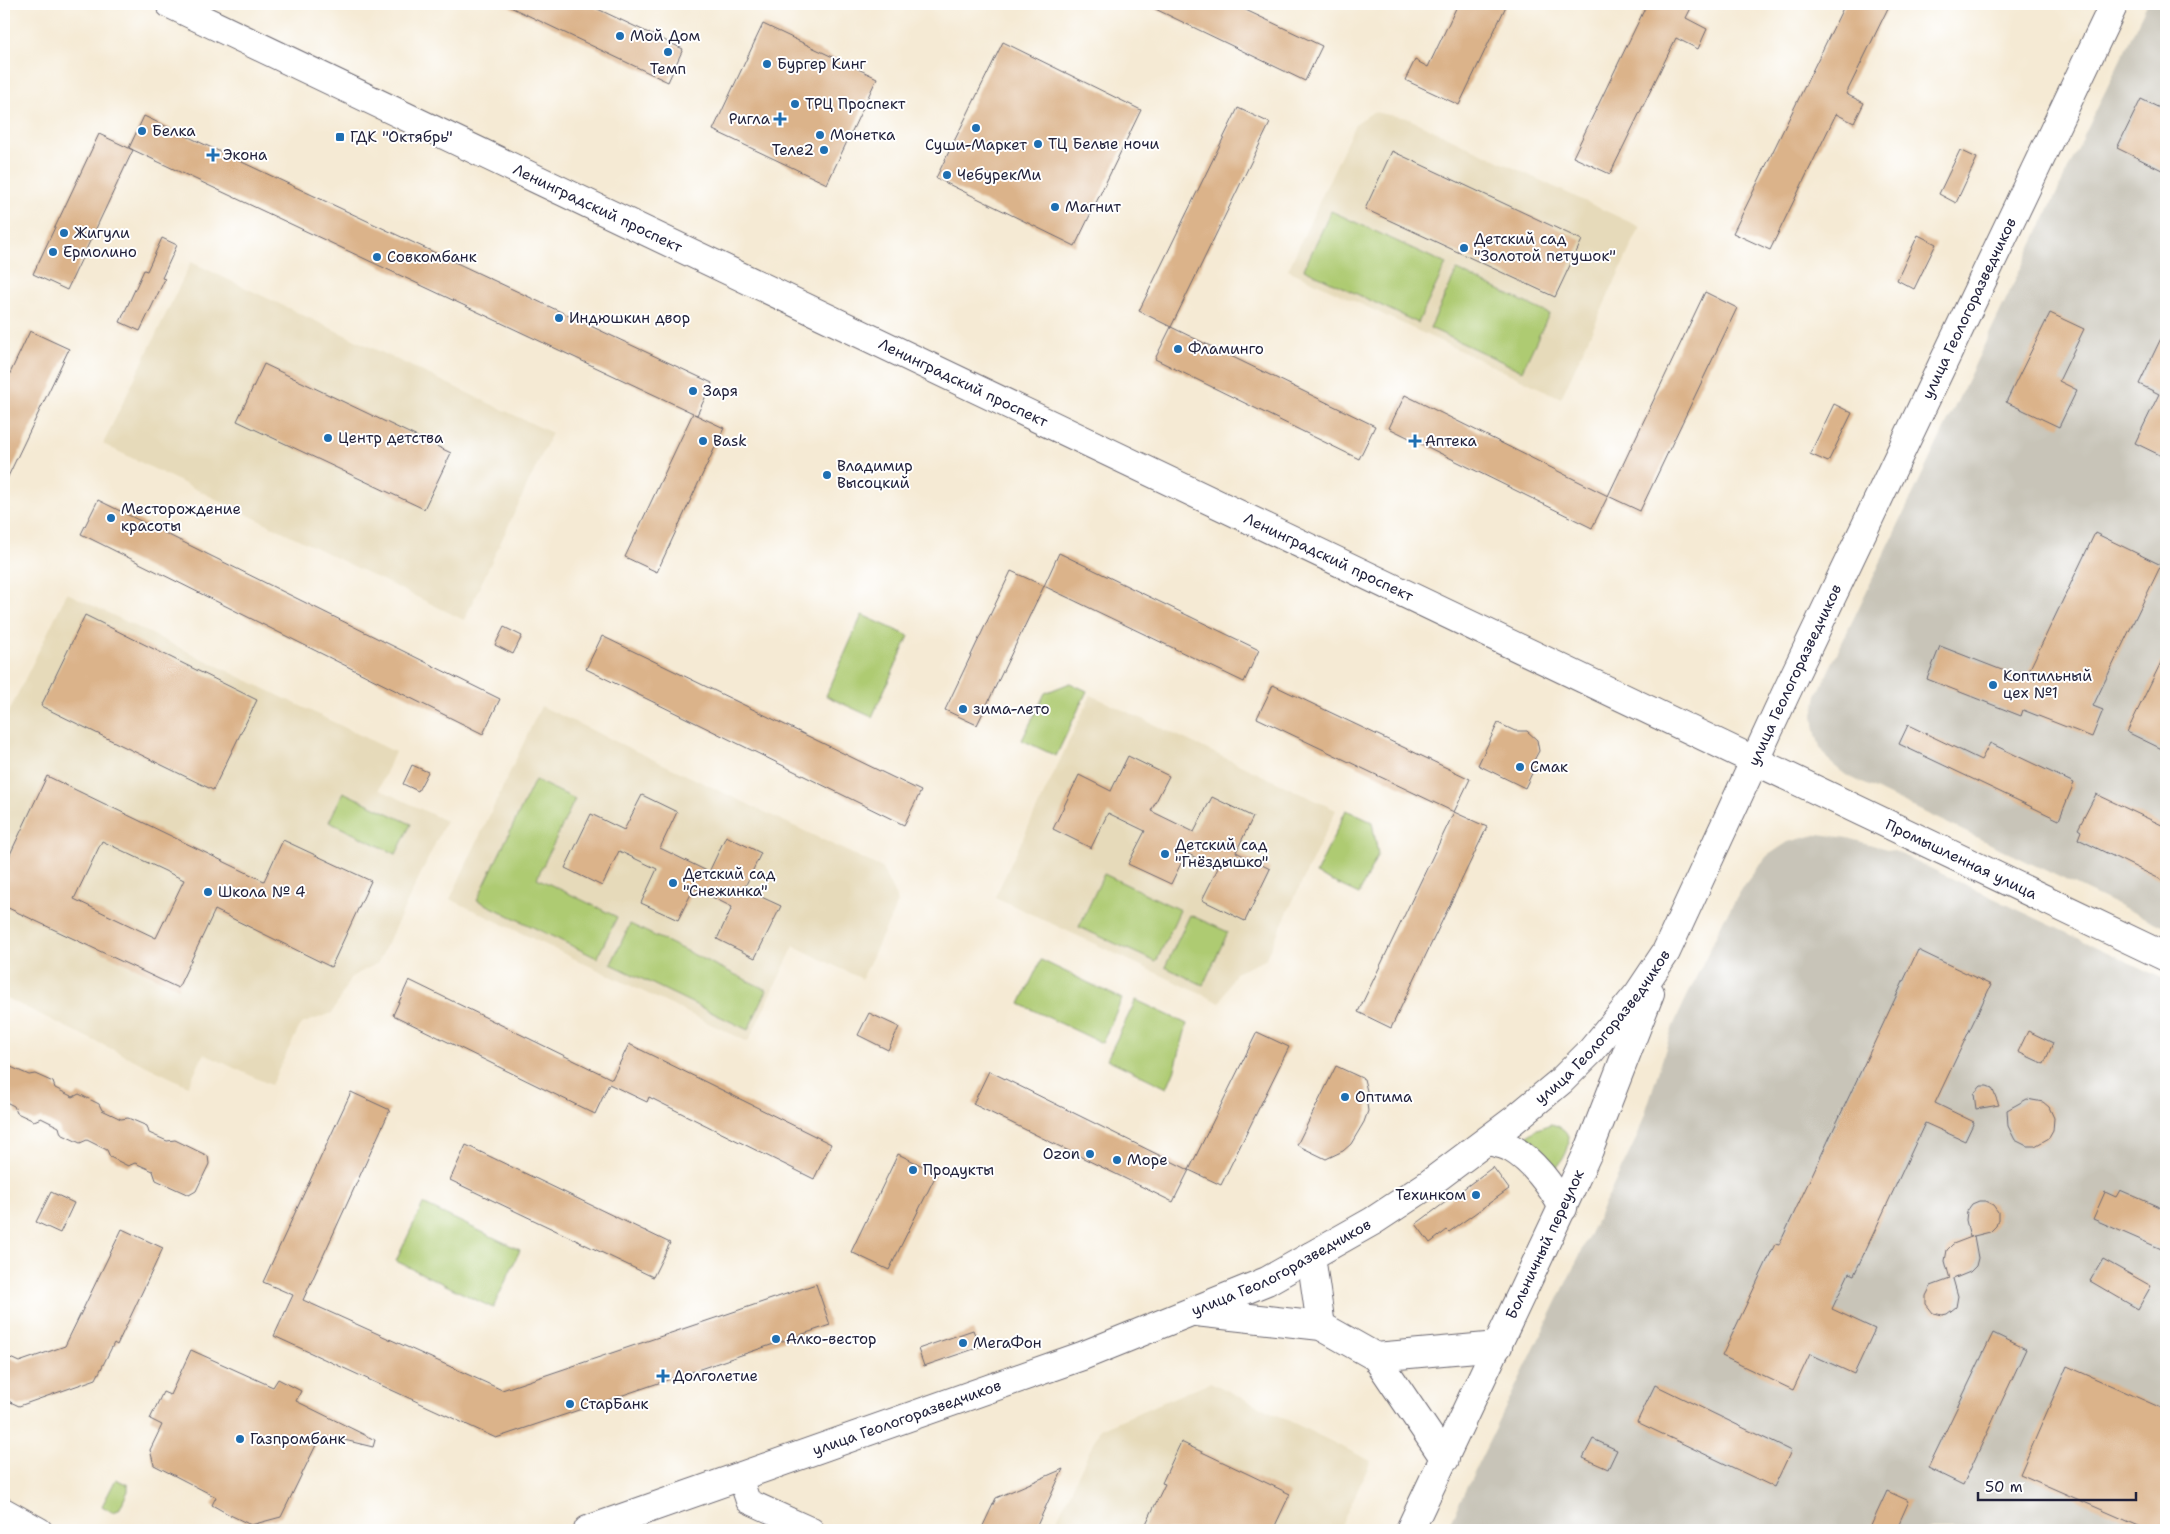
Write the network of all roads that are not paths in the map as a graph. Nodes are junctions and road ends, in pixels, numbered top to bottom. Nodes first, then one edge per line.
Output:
1 (170, 4) edge
2 (2114, 4) edge
3 (1756, 760) junction
4 (1666, 952) junction
5 (2166, 957) edge
6 (1488, 1140) junction
7 (1563, 1208) junction
8 (1311, 1256) junction
9 (1195, 1312) junction
10 (1321, 1326) junction
11 (1498, 1346) junction
12 (1376, 1357) junction
13 (1445, 1459) junction
14 (740, 1477) junction
15 (4, 1510) edge
16 (40, 1530) edge
17 (588, 1530) edge
18 (812, 1530) edge
19 (1410, 1530) edge

1 - 3 main road, Ленинградский проспект
2 - 3 main road, улица Геологоразведчиков
3 - 4 main road, улица Геологоразведчиков
3 - 5 main road, Промышленная улица
4 - 6 main road, улица Геологоразведчиков
4 - 7 main road, Больничный переулок
6 - 7 main road
6 - 8 main road, улица Геологоразведчиков
7 - 11 main road, Больничный переулок
8 - 9 main road, улица Геологоразведчиков
8 - 10 main road
9 - 10 main road
9 - 14 main road, улица Геологоразведчиков
10 - 12 main road
11 - 12 main road
11 - 13 main road, Больничный переулок
12 - 13 main road
13 - 19 main road, Больничный переулок
14 - 17 main road, улица Геологоразведчиков
14 - 18 street
15 - 16 street

